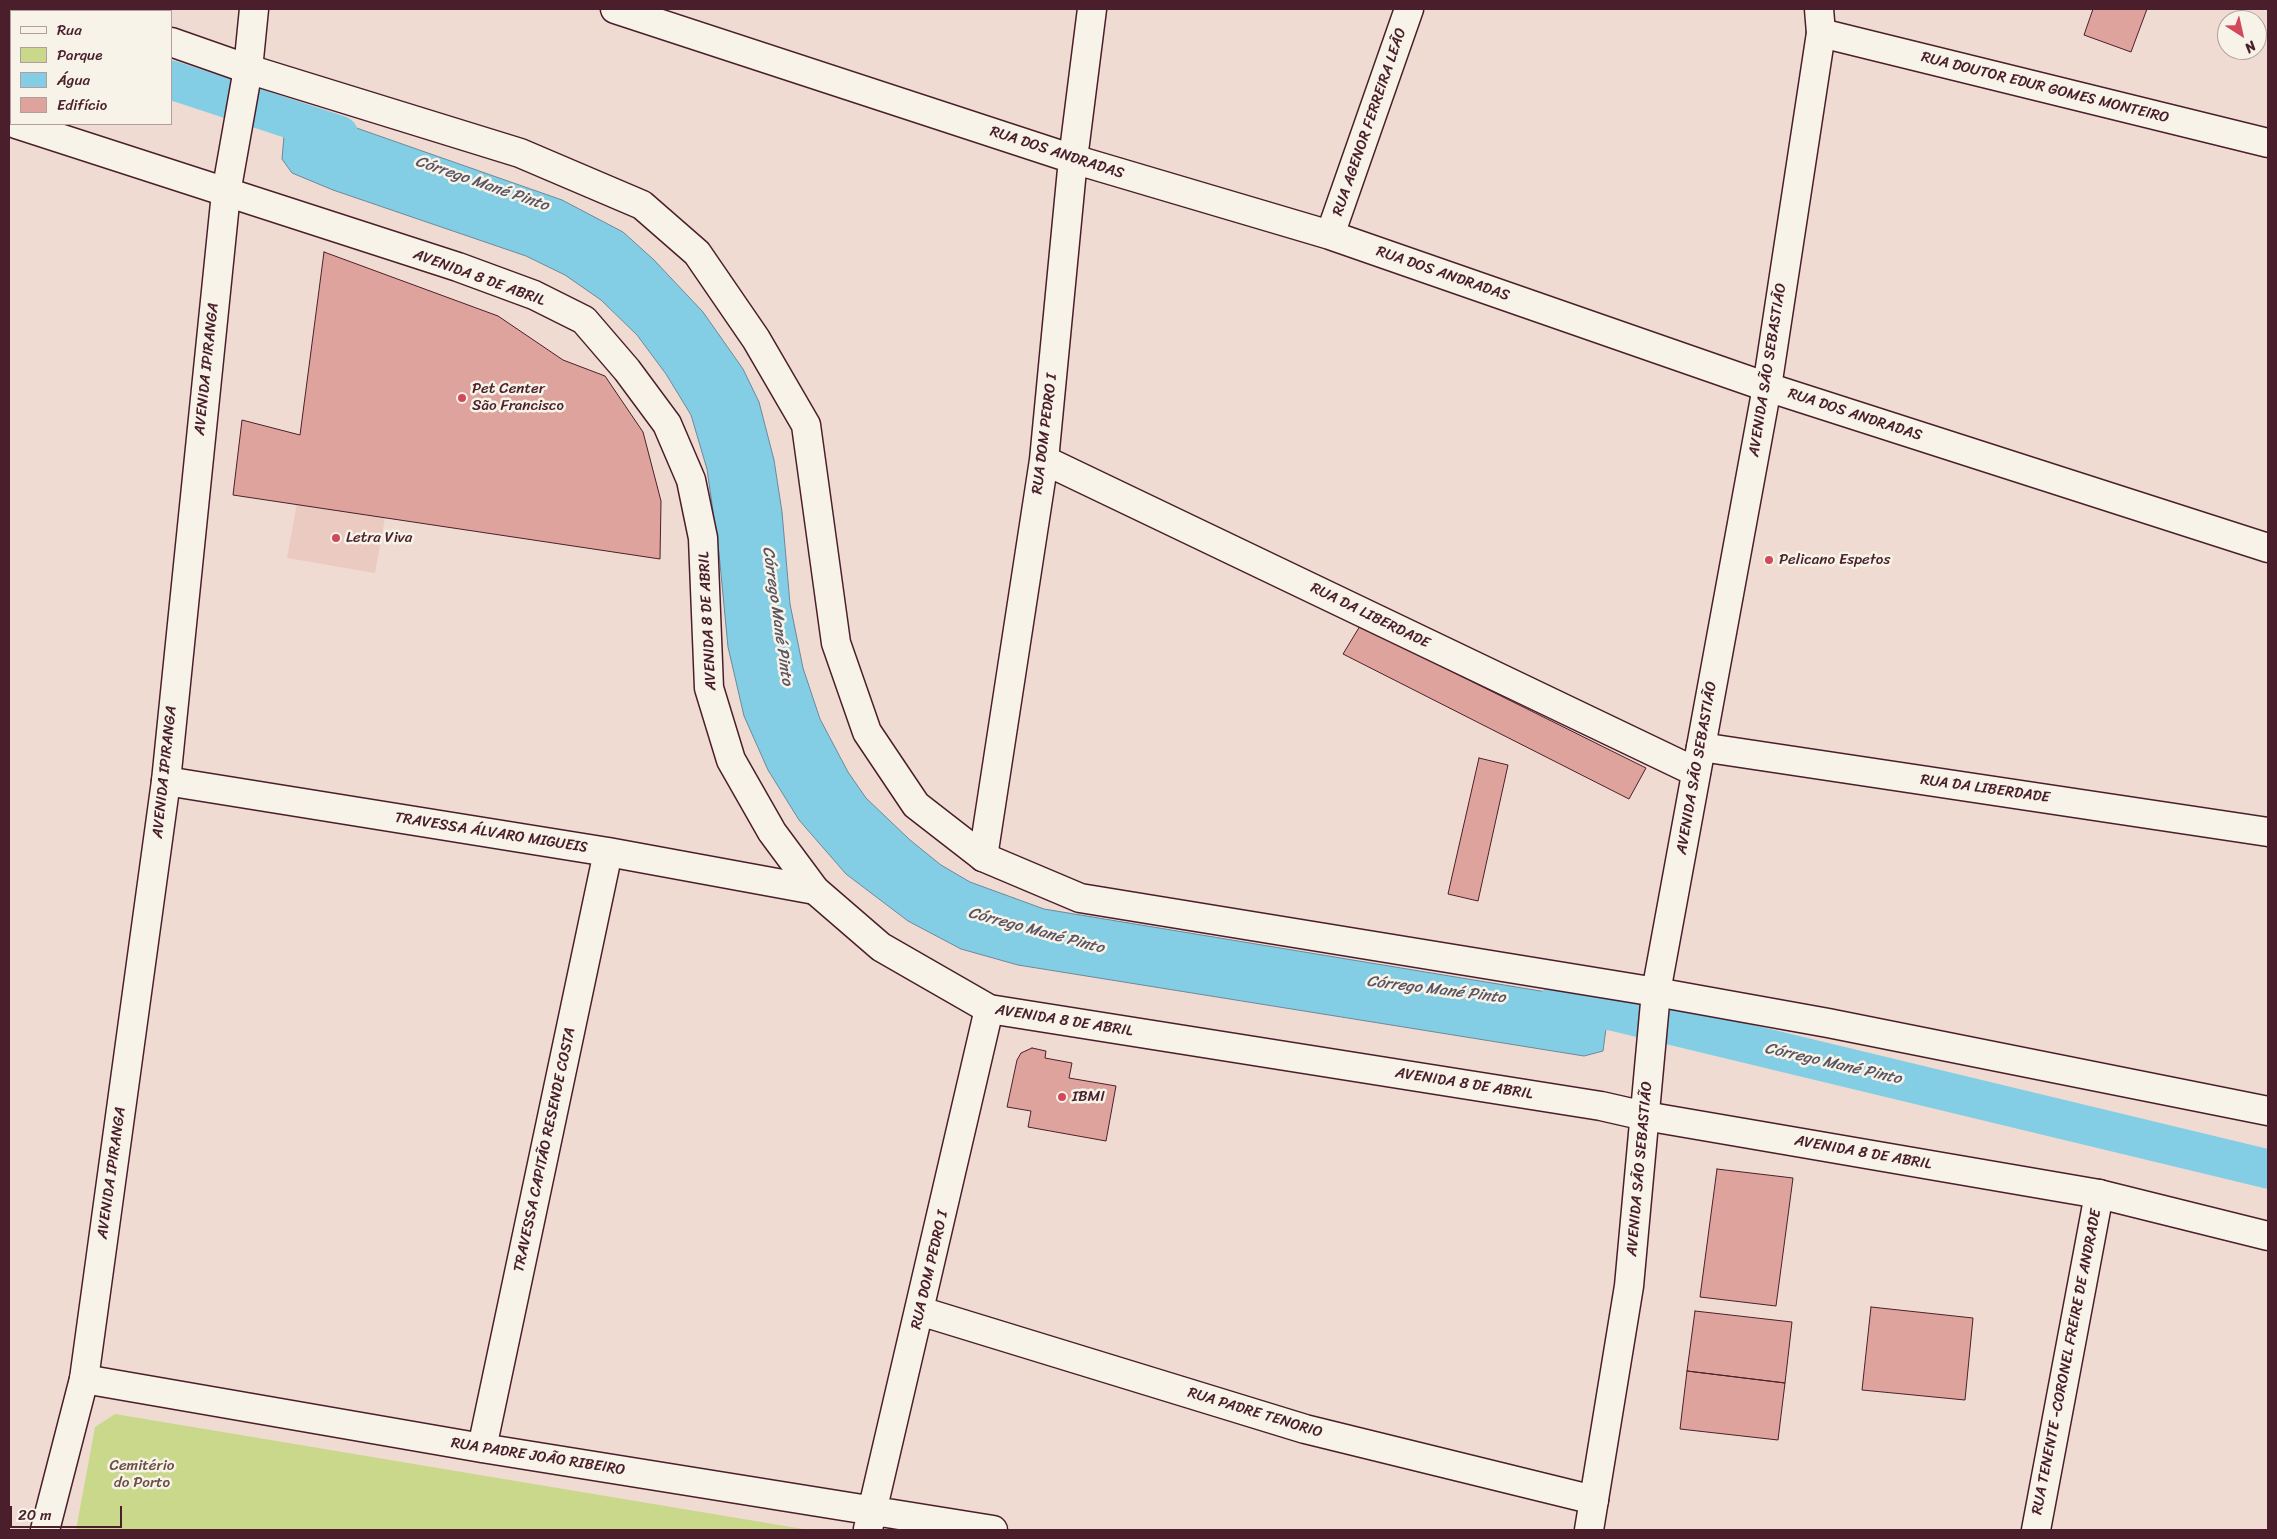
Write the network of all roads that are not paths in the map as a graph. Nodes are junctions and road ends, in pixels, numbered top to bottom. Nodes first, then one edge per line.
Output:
1 (254, 9) edge
2 (615, 9) edge
3 (1092, 9) edge
4 (1410, 9) edge
5 (1820, 21) edge
6 (172, 42) edge
7 (247, 73) junction
8 (19, 125) edge
9 (2268, 143) edge
10 (1073, 159) junction
11 (227, 186) junction
12 (1330, 235) junction
13 (1767, 387) junction
14 (1044, 460) junction
15 (2268, 548) edge
16 (1699, 759) junction
17 (166, 781) junction
18 (2268, 832) edge
19 (608, 852) junction
20 (983, 857) junction
21 (815, 890) junction
22 (1655, 1000) junction
23 (989, 1010) junction
24 (1645, 1108) junction
25 (2268, 1111) edge
26 (2099, 1194) junction
27 (2268, 1236) edge
28 (920, 1311) junction
29 (84, 1379) junction
30 (482, 1448) junction
31 (1594, 1500) junction
32 (870, 1521) edge
33 (45, 1530) edge
34 (994, 1530) edge
35 (1589, 1530) edge
36 (2036, 1530) edge

1 - 7 street, AVENIDA IPIRANGA
2 - 10 street, RUA DOS ANDRADAS
3 - 10 street, RUA DOM PEDRO I
4 - 12 street, RUA AGENOR FERREIRA LEÃO
5 - 9 street, RUA DOUTOR EDUR GOMES MONTEIRO
5 - 13 street, AVENIDA SÃO SEBASTIÃO
6 - 7 street
7 - 11 street, AVENIDA IPIRANGA
7 - 20 street
8 - 11 street, AVENIDA 8 DE ABRIL
10 - 12 street, RUA DOS ANDRADAS
10 - 14 street, RUA DOM PEDRO I
11 - 17 street, AVENIDA IPIRANGA
11 - 21 street, AVENIDA 8 DE ABRIL
12 - 13 street, RUA DOS ANDRADAS
13 - 15 street, RUA DOS ANDRADAS
13 - 16 street, AVENIDA SÃO SEBASTIÃO
14 - 16 street, RUA DA LIBERDADE
14 - 20 street, RUA DOM PEDRO I
16 - 18 street, RUA DA LIBERDADE
16 - 22 street, AVENIDA SÃO SEBASTIÃO
17 - 19 street, TRAVESSA ÁLVARO MIGUEIS
17 - 29 street, AVENIDA IPIRANGA
19 - 21 street, TRAVESSA ÁLVARO MIGUEIS
19 - 30 street, TRAVESSA CAPITÃO RESENDE COSTA
20 - 22 street
21 - 23 street, AVENIDA 8 DE ABRIL
22 - 24 street, AVENIDA SÃO SEBASTIÃO
22 - 25 street
23 - 24 street, AVENIDA 8 DE ABRIL
23 - 28 street, RUA DOM PEDRO I
24 - 26 street, AVENIDA 8 DE ABRIL
24 - 31 street, AVENIDA SÃO SEBASTIÃO
26 - 27 street, AVENIDA 8 DE ABRIL
26 - 36 street, RUA TENENTE -CORONEL FREIRE DE ANDRADE
28 - 31 street, RUA PADRE TENORIO
28 - 32 street, RUA DOM PEDRO I
29 - 30 street, RUA PADRE JOÃO RIBEIRO
29 - 33 street, AVENIDA IPIRANGA
30 - 32 street, RUA PADRE JOÃO RIBEIRO
31 - 35 street, AVENIDA SÃO SEBASTIÃO
32 - 34 street, RUA PADRE JOÃO RIBEIRO

